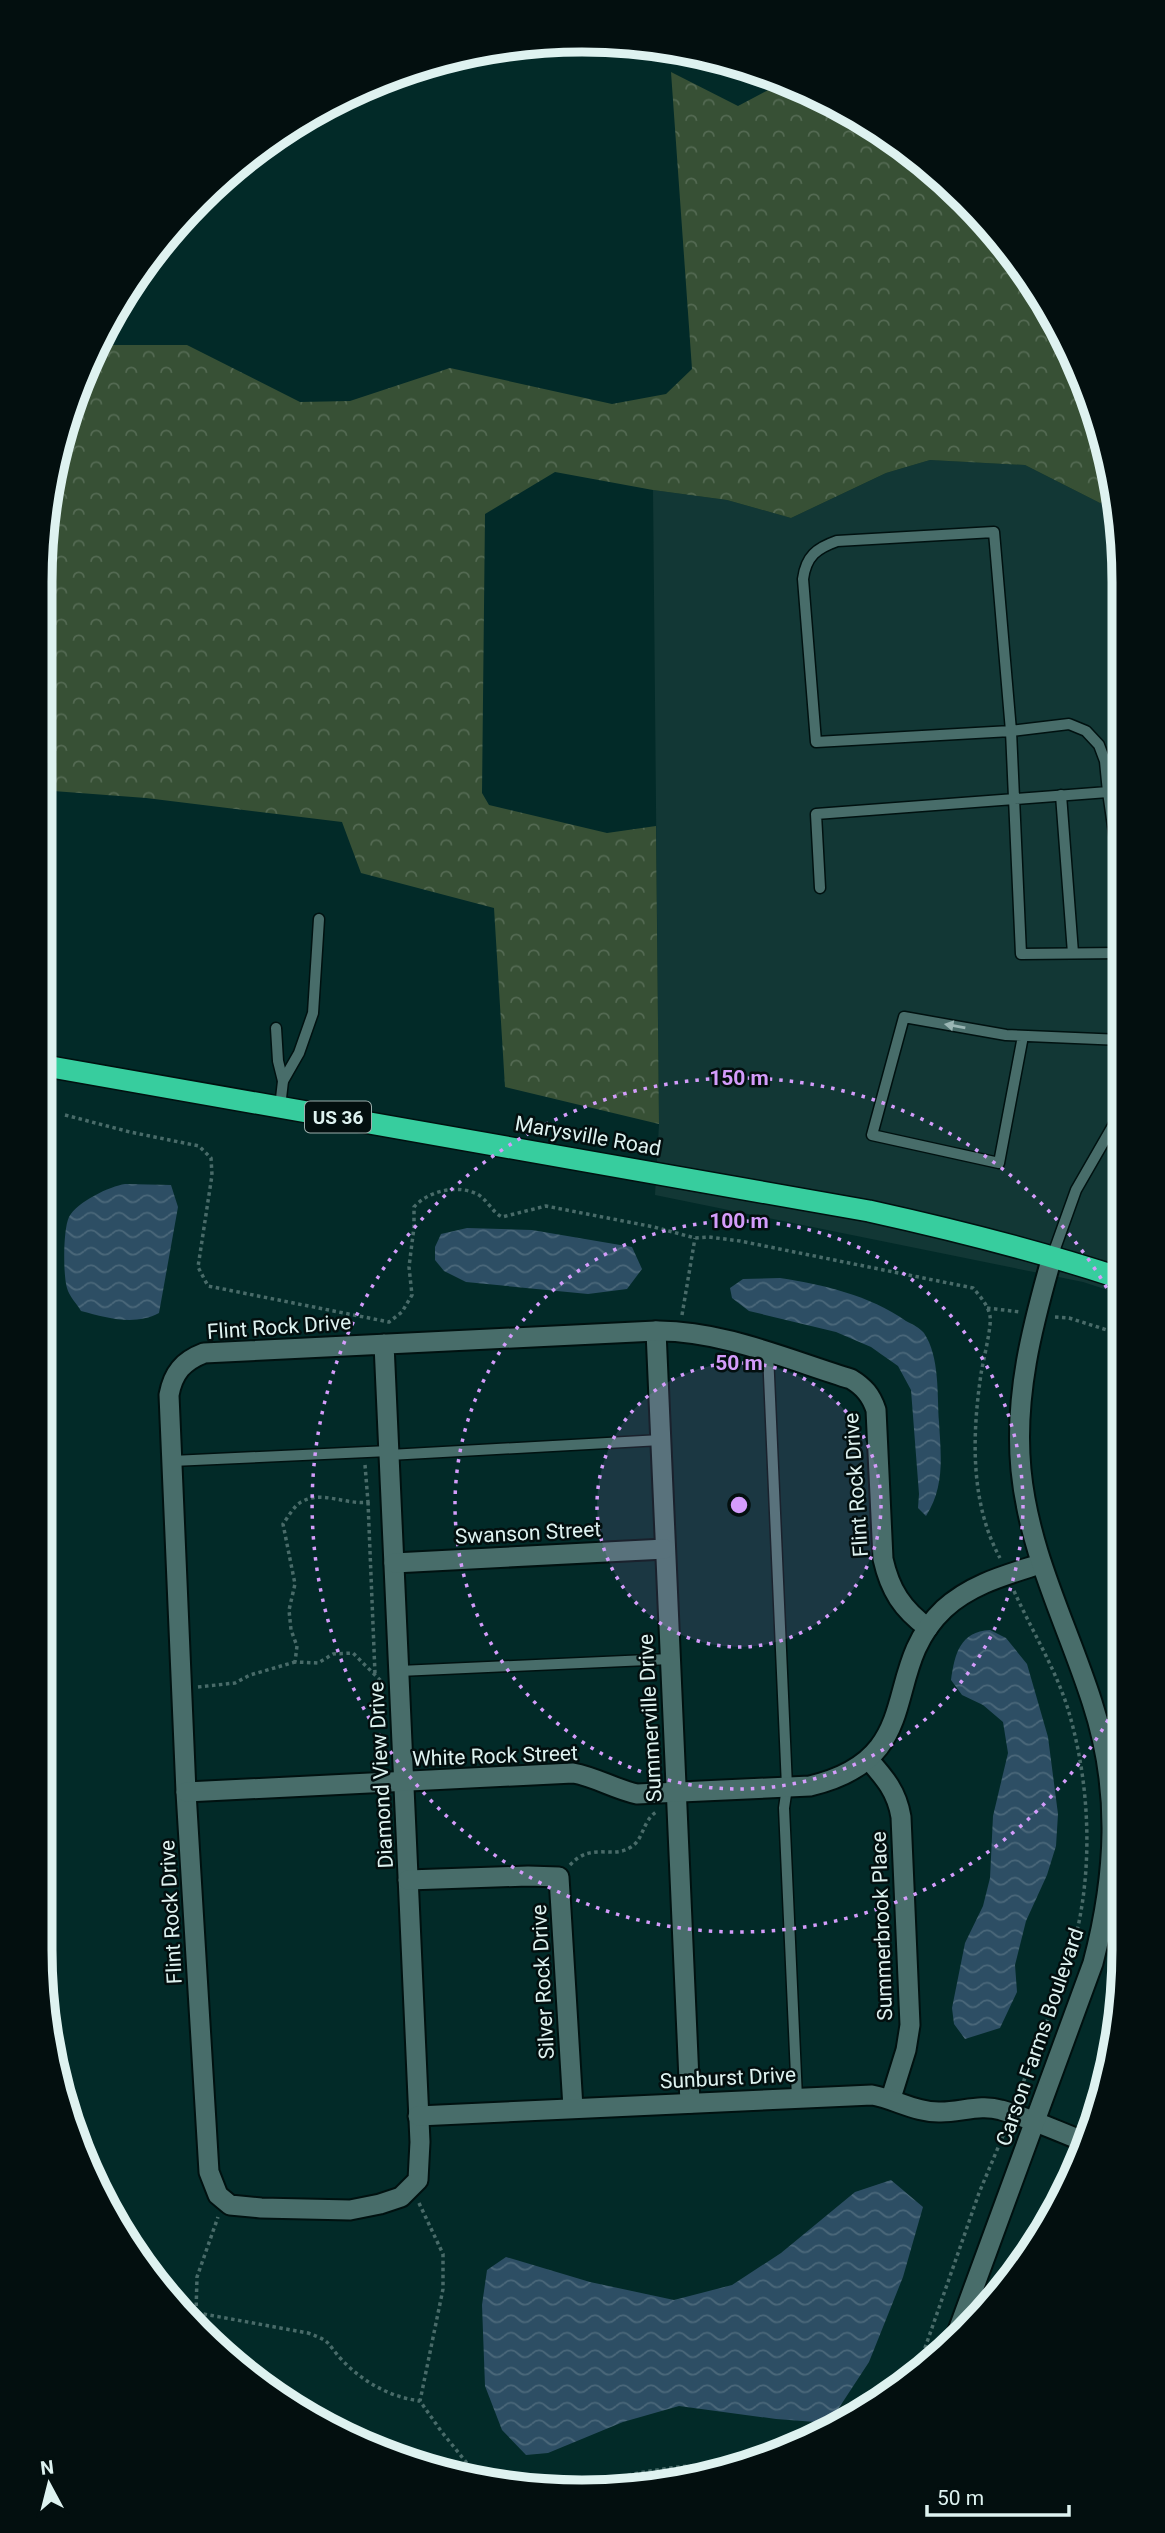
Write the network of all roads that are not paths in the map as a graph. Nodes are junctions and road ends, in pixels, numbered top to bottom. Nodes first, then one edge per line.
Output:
1 (1011, 731) junction
2 (1108, 792) junction
3 (1061, 795) junction
4 (1014, 798) junction
5 (1112, 819) edge
6 (820, 888) dead end
7 (319, 919) dead end
8 (1073, 953) junction
9 (1112, 953) edge
10 (276, 1028) dead end
11 (1023, 1036) junction
12 (1112, 1040) edge
13 (52, 1067) edge
14 (284, 1081) junction
15 (280, 1107) junction
16 (1112, 1127) edge
17 (1052, 1256) junction
18 (1112, 1275) edge
19 (656, 1331) junction
20 (384, 1344) junction
21 (768, 1353) junction
22 (660, 1440) junction
23 (389, 1453) junction
24 (172, 1461) junction
25 (665, 1549) junction
26 (394, 1563) junction
27 (1040, 1564) junction
28 (928, 1628) junction
29 (670, 1659) junction
30 (392, 1677) junction
31 (868, 1759) junction
32 (404, 1782) junction
33 (787, 1787) junction
34 (187, 1792) junction
35 (676, 1793) junction
36 (1112, 1810) edge
37 (1112, 1848) edge
38 (408, 1880) junction
39 (797, 2098) junction
40 (891, 2098) junction
41 (690, 2103) junction
42 (573, 2108) junction
43 (418, 2116) junction
44 (1035, 2123) junction
45 (1077, 2139) edge
46 (405, 2192) joint
47 (962, 2320) edge

1 - 1 lane
1 - 2 lane
1 - 4 lane
2 - 3 lane
2 - 5 lane
3 - 4 lane
3 - 8 lane
4 - 6 lane
4 - 8 lane
7 - 14 lane
8 - 9 lane
10 - 14 lane
11 -> 11 lane
11 - 12 lane
13 - 15 highway, Marysville Road / US 36
14 - 15 lane
15 - 17 highway, Marysville Road / US 36
16 - 17 lane
17 - 18 highway, Marysville Road / US 36
17 - 27 street, Carson Farms Boulevard
19 - 20 street, Flint Rock Drive
19 - 21 street, Flint Rock Drive
19 - 22 street, Summerville Drive
20 - 23 street, Diamond View Drive
20 - 24 street, Flint Rock Drive
21 - 28 street, Flint Rock Drive
21 - 33 lane
22 - 23 lane
22 - 25 street, Summerville Drive
23 - 24 lane
23 - 26 street, Diamond View Drive
24 - 34 street, Flint Rock Drive
25 - 26 street, Swanson Street
25 - 29 street, Summerville Drive
26 - 30 street, Diamond View Drive
27 - 28 street
27 - 36 street, Carson Farms Boulevard
28 - 31 street
29 - 30 lane
29 - 35 street, Summerville Drive
30 - 32 street, Diamond View Drive
31 - 33 street, White Rock Street
31 - 40 street, Summerbrook Place
32 - 34 street, White Rock Street
32 - 35 street, White Rock Street
32 - 38 street, Diamond View Drive
33 - 35 street, White Rock Street
33 - 39 lane
34 - 46 street, Flint Rock Drive
35 - 41 street, Summerville Drive
37 - 44 street, Carson Farms Boulevard
38 - 42 street, Silver Rock Drive
38 - 43 street, Diamond View Drive
39 - 40 street, Sunburst Drive
39 - 41 street, Sunburst Drive
40 - 44 street, Sunburst Drive
41 - 42 street, Sunburst Drive
42 - 43 street, Sunburst Drive
43 - 46 street, Diamond View Drive
44 - 45 street, Sunburst Drive
44 - 47 street, Carson Farms Boulevard

